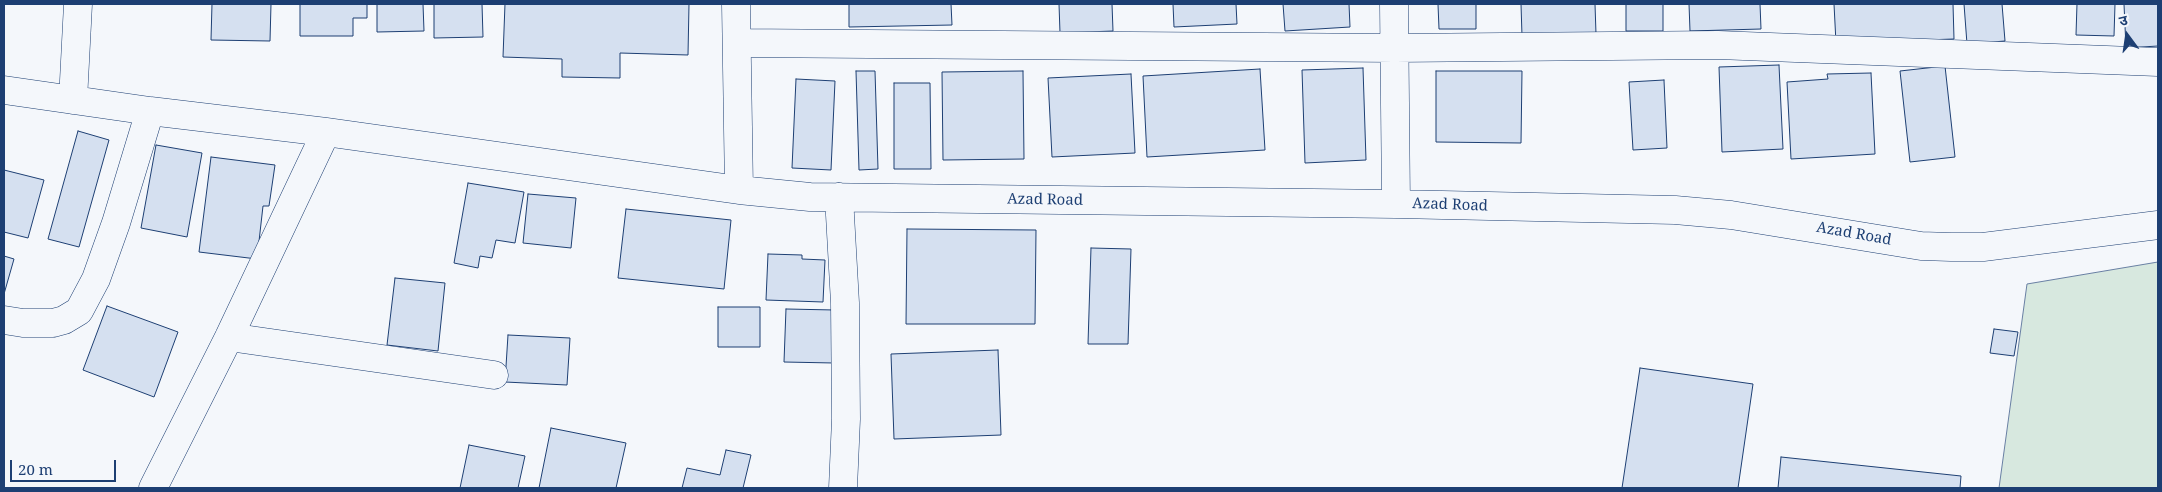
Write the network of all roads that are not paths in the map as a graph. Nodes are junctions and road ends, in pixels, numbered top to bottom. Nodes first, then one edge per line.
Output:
1 (78, 4) edge
2 (736, 4) edge
3 (1394, 4) edge
4 (738, 42) junction
5 (1395, 48) junction
6 (2158, 62) edge
7 (4, 90) edge
8 (73, 100) junction
9 (150, 111) junction
10 (326, 132) junction
11 (738, 190) junction
12 (839, 197) junction
13 (1396, 204) junction
14 (2158, 224) edge
15 (4, 320) edge
16 (229, 337) junction
17 (494, 375) dead end
18 (153, 488) edge
19 (844, 488) edge

1 - 8 street
2 - 4 street
3 - 5 street
4 - 5 street
4 - 11 street
5 - 6 street
5 - 13 street
7 - 8 street, Azad Road
8 - 9 street, Azad Road
9 - 10 street, Azad Road
9 - 15 street
10 - 11 street, Azad Road
10 - 16 street
11 - 12 street, Azad Road
12 - 13 street, Azad Road
12 - 19 street
13 - 14 street, Azad Road
16 - 17 street
16 - 18 street

